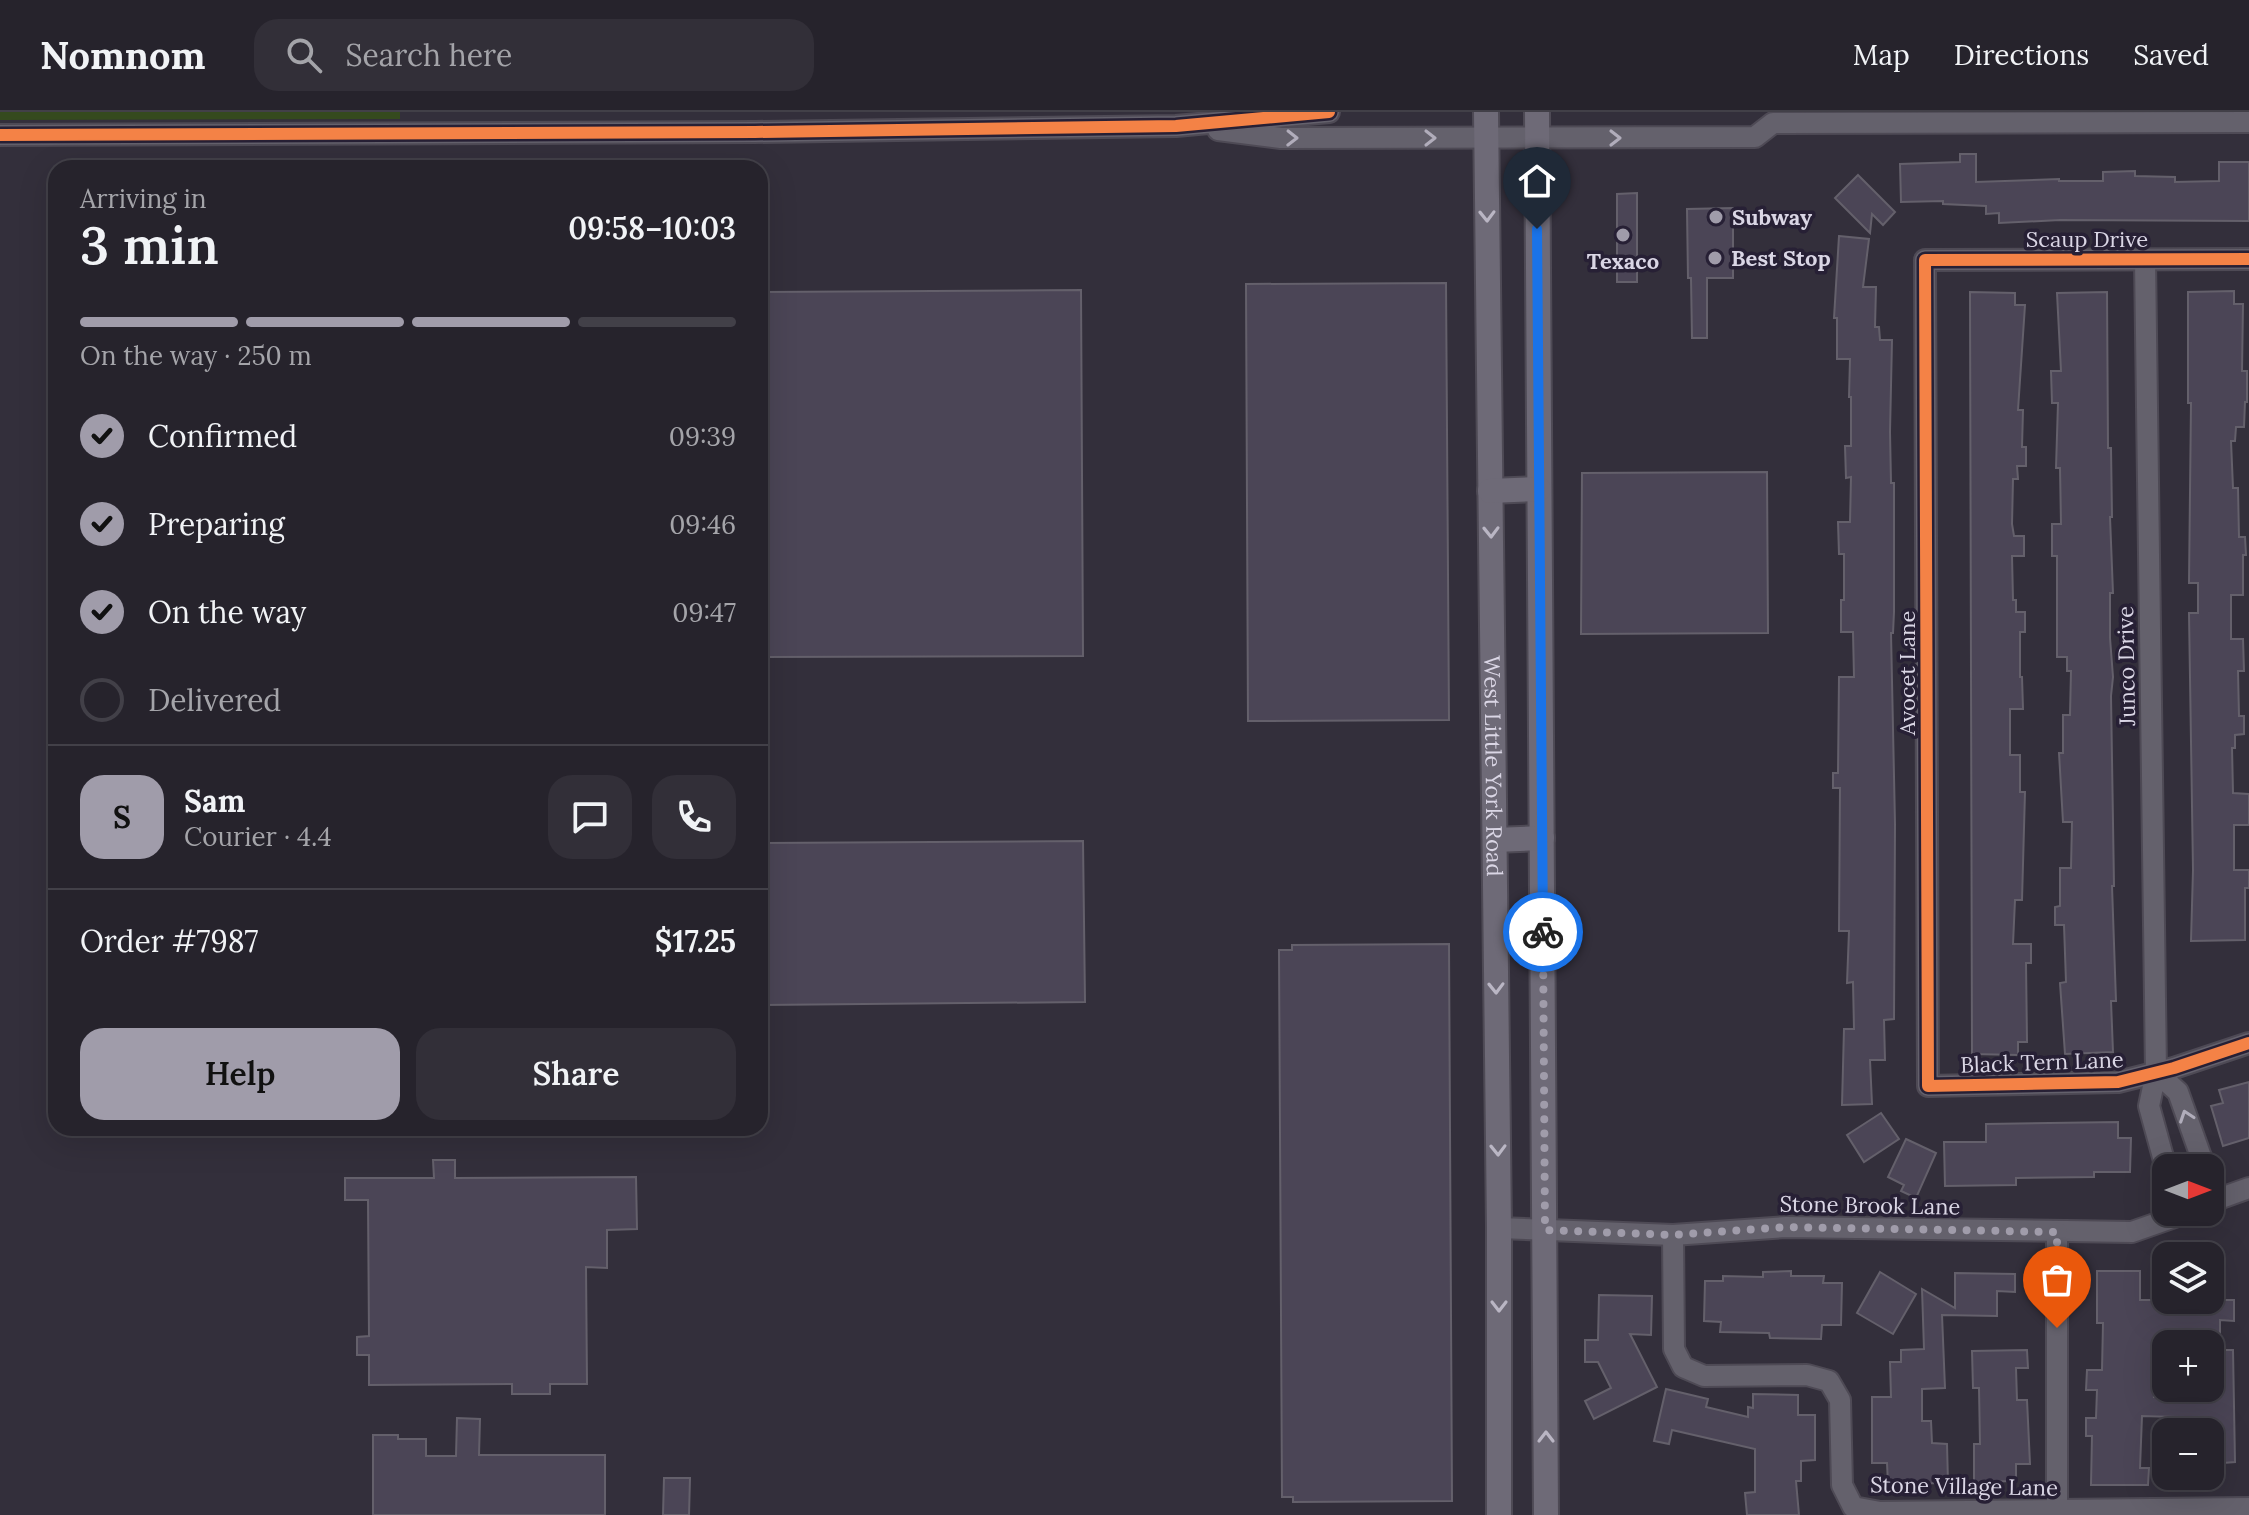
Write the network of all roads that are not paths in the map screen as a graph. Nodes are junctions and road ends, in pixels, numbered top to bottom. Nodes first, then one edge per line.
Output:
1 (1329, 112) edge
2 (1486, 112) edge
3 (1537, 112) edge
4 (2190, 117) edge
5 (1766, 118) edge
6 (1949, 118) edge
7 (755, 122) edge
8 (2249, 122) edge
9 (1186, 126) junction
10 (0, 135) edge
11 (1487, 138) junction
12 (1537, 138) junction
13 (2145, 259) junction
14 (2249, 259) edge
15 (1925, 260) joint
16 (1539, 489) junction
17 (1490, 491) junction
18 (1542, 838) junction
19 (1495, 840) junction
20 (2249, 1043) edge
21 (2156, 1072) junction
22 (1928, 1086) joint
23 (2162, 1154) edge
24 (2200, 1154) edge
25 (2249, 1188) edge
26 (2224, 1193) edge
27 (2152, 1224) edge
28 (1499, 1228) junction
29 (1545, 1230) junction
30 (2057, 1232) junction
31 (1673, 1235) junction
32 (2249, 1508) edge
33 (2057, 1511) junction
34 (1499, 1515) edge
35 (1546, 1515) edge

1 - 9 street
2 - 11 main road, West Little York Road
3 - 12 main road
4 - 6 street
4 - 8 street
5 - 6 street
12 -> 5 street
7 - 9 street
7 - 10 street
9 -> 11 street
11 - 12 street
11 -> 17 main road, West Little York Road
12 - 16 main road
13 - 14 street, Scaup Drive
13 - 15 street, Scaup Drive
13 - 21 street, Junco Drive
15 - 22 street, Avocet Lane
16 - 17 main road
16 - 18 main road
17 -> 19 main road, West Little York Road
18 - 19 main road
18 - 29 main road
19 -> 28 main road, West Little York Road
20 - 21 street, Black Tern Lane
21 - 22 street, Black Tern Lane
21 - 23 street, Junco Drive
24 -> 21 street
25 - 26 street
27 - 30 street, Stone Brook Lane
28 - 29 street, Stone Brook Lane
28 -> 34 main road, West Little York Road
29 - 31 street, Stone Brook Lane
35 -> 29 main road
30 - 31 street, Stone Brook Lane
30 - 33 street
31 - 33 street, Stone Village Lane
32 - 33 street, Stone Village Lane

